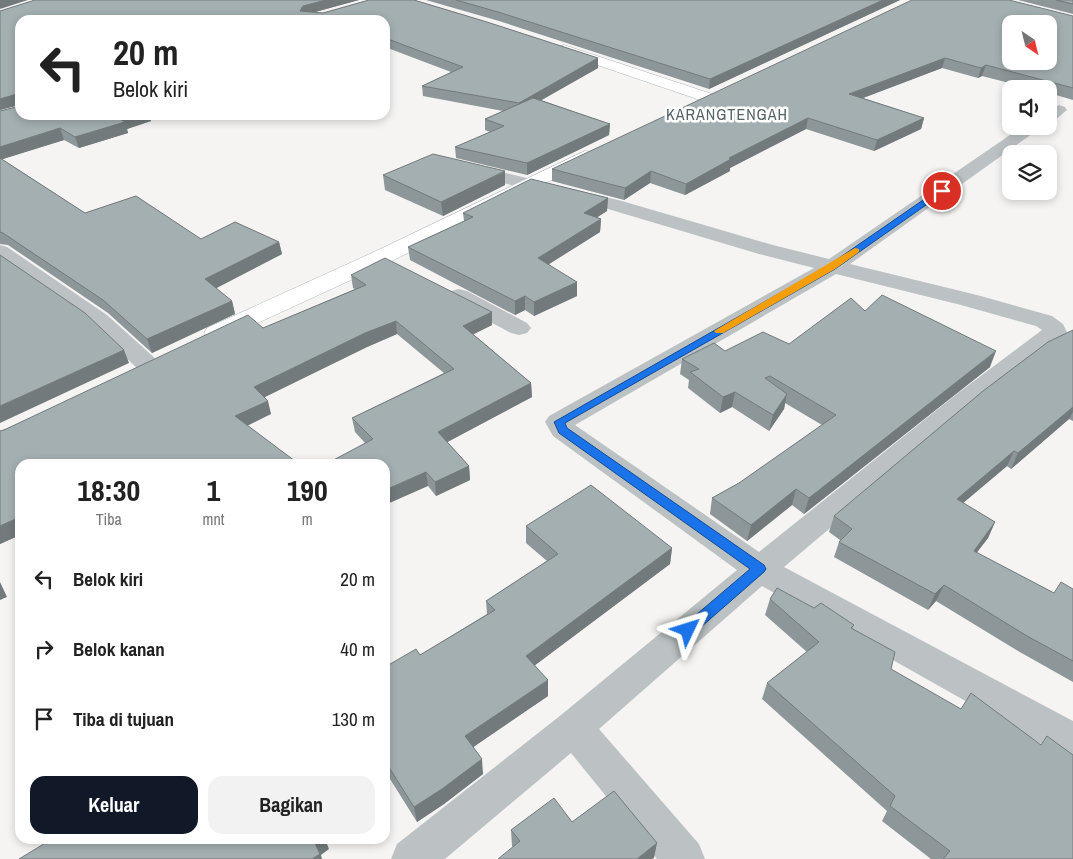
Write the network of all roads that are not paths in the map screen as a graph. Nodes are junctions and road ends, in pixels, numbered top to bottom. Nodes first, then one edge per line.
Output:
1 (550, 44) edge
2 (682, 111) edge
3 (1022, 135) edge
4 (601, 148) edge
5 (456, 166) edge
6 (532, 183) junction
7 (0, 251) edge
8 (382, 257) junction
9 (832, 267) junction
10 (407, 270) edge
11 (440, 287) edge
12 (519, 328) dead end
13 (202, 340) edge
14 (148, 365) edge
15 (760, 569) junction
16 (574, 727) junction
17 (1073, 741) edge
18 (412, 859) edge
19 (684, 859) edge

1 - 2 street
3 - 9 street
4 - 6 street
5 - 6 street
6 - 8 street
6 - 9 street
7 - 14 street
8 - 10 street
8 - 13 street
9 - 15 street
9 - 15 street
11 - 12 street
15 - 16 street
15 - 17 street
16 - 18 street
16 - 19 street

